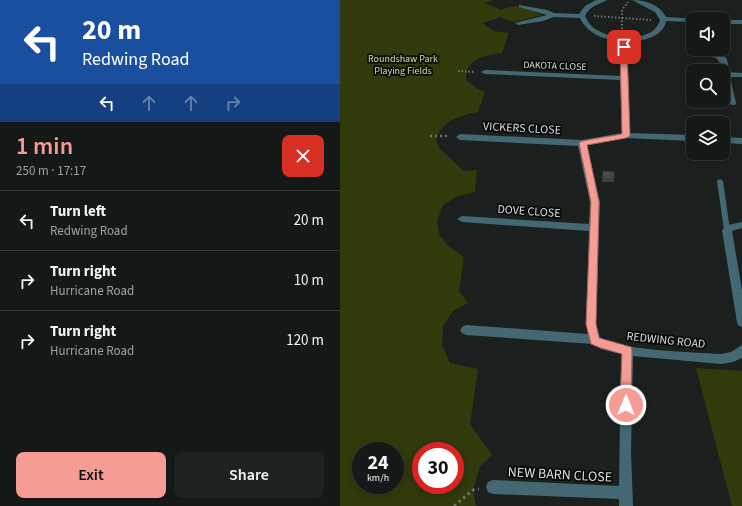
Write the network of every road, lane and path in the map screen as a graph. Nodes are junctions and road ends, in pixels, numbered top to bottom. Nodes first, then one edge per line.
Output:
1 (604, 0) edge
2 (631, 0) edge
3 (635, 0) edge
4 (521, 6) dead end
5 (553, 15) junction
6 (582, 15) junction
7 (622, 18) junction
8 (686, 20) edge
9 (663, 22) junction
10 (730, 22) edge
11 (742, 22) edge
12 (518, 23) dead end
13 (613, 38) junction
14 (623, 39) junction
15 (458, 72) dead end
16 (485, 72) joint
17 (730, 74) edge
18 (742, 75) edge
19 (624, 78) junction
20 (730, 93) edge
21 (732, 103) dead end
22 (430, 136) dead end
23 (626, 136) junction
24 (460, 137) joint
25 (686, 138) edge
26 (730, 140) edge
27 (742, 141) edge
28 (582, 143) junction
29 (720, 181) dead end
30 (462, 219) dead end
31 (742, 225) edge
32 (594, 228) junction
33 (727, 230) junction
34 (742, 322) edge
35 (466, 330) dead end
36 (595, 340) junction
37 (627, 350) junction
38 (742, 350) edge
39 (493, 487) joint
40 (626, 500) edge
41 (454, 506) edge

1 - 6 street
2 - 7 path
3 - 9 street
4 - 5 street
5 - 6 street
5 - 12 street
6 - 7 path
6 - 13 street
7 - 9 path
7 - 13 path
8 - 9 street
9 - 14 street
10 - 11 street
13 - 14 street
14 - 19 street
15 - 16 path
16 - 19 street, DAKOTA CLOSE
17 - 18 street
19 - 23 street
20 - 21 street
22 - 24 path
23 - 25 street, VICKERS CLOSE
23 - 28 street, VICKERS CLOSE
24 - 28 street, VICKERS CLOSE
26 - 27 street
28 - 32 street
29 - 33 lane
30 - 32 street, DOVE CLOSE
31 - 33 street
32 - 36 street
33 - 34 street
35 - 36 street, REDWING ROAD
36 - 37 street, REDWING ROAD
37 - 38 street, REDWING ROAD
37 - 40 street
39 - 40 street, NEW BARN CLOSE
39 - 41 path

